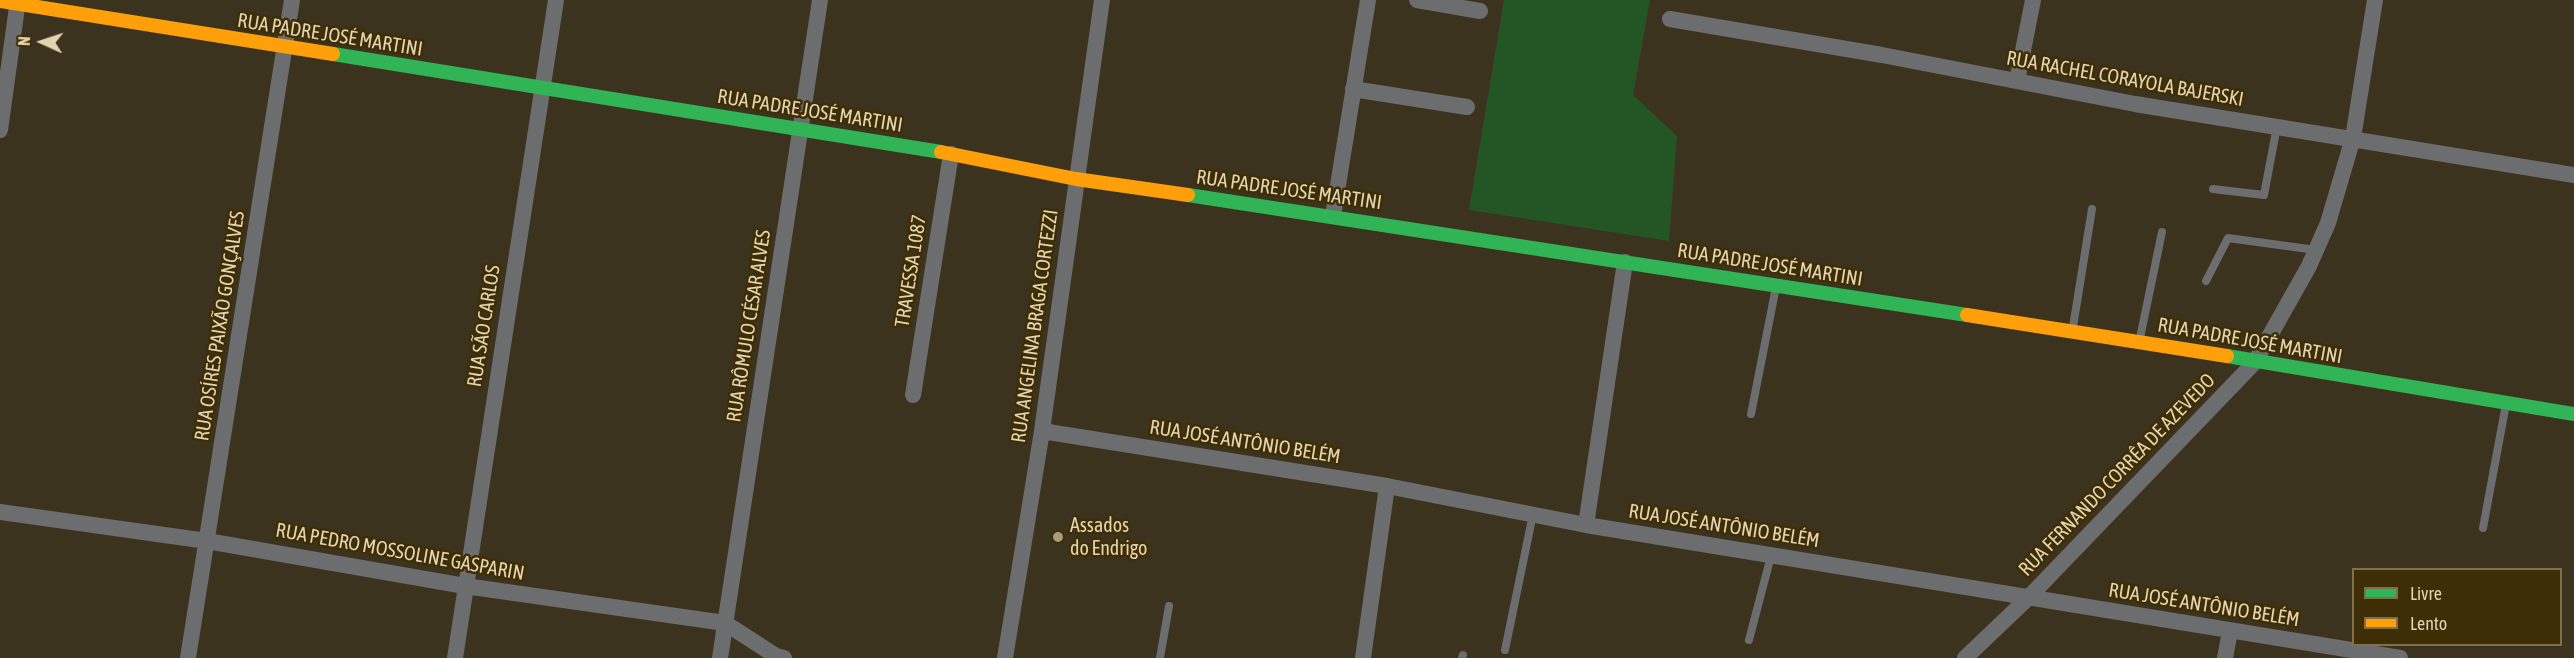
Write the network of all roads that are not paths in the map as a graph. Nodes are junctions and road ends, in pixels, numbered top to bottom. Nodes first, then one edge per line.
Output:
1 (292, 0) edge
2 (556, 0) edge
3 (820, 0) edge
4 (1102, 0) edge
5 (1368, 0) edge
6 (1417, 0) edge
7 (2033, 0) edge
8 (2375, 0) edge
9 (0, 1) edge
10 (18, 2) edge
11 (1480, 11) dead end
12 (1670, 19) dead end
13 (285, 47) junction
14 (2018, 81) junction
15 (543, 88) junction
16 (1353, 89) junction
17 (1467, 107) dead end
18 (2277, 126) junction
19 (801, 128) junction
20 (0, 130) edge
21 (2353, 138) junction
22 (951, 154) junction
23 (2574, 175) edge
24 (1076, 179) junction
25 (2213, 189) dead end
26 (2092, 209) dead end
27 (1333, 216) junction
28 (2162, 232) dead end
29 (2316, 250) junction
30 (1625, 262) junction
31 (2206, 281) dead end
32 (1776, 287) junction
33 (2073, 330) junction
34 (2139, 342) junction
35 (2255, 362) junction
36 (913, 395) dead end
37 (2506, 403) junction
38 (1751, 414) dead end
39 (2574, 414) edge
40 (1042, 431) junction
41 (1387, 486) junction
42 (0, 512) edge
43 (1533, 514) junction
44 (1586, 525) junction
45 (2483, 528) dead end
46 (207, 541) junction
47 (1771, 556) junction
48 (465, 586) junction
49 (2028, 598) junction
50 (1169, 606) dead end
51 (725, 623) junction
52 (2230, 631) junction
53 (1749, 640) dead end
54 (1505, 650) dead end
55 (188, 658) edge
56 (455, 658) edge
57 (720, 658) edge
58 (784, 658) edge
59 (1005, 658) edge
60 (1160, 658) edge
61 (1363, 658) edge
62 (1965, 658) edge
63 (2225, 658) edge
64 (2400, 658) edge

1 - 13 street, RUA OSÍRES PAIXÃO GONÇALVES
2 - 15 street, RUA SÃO CARLOS
3 - 19 street, RUA RÔMULO CÉSAR ALVES
4 - 24 street, RUA ANGELINA BRAGA CORTEZZI
5 - 16 street
6 - 11 street
7 - 14 street
8 - 21 street, RUA FERNANDO CORRÊA DE AZEVEDO
9 - 10 street, RUA PADRE JOSÉ MARTINI
10 - 13 street, RUA PADRE JOSÉ MARTINI
10 - 20 street
12 - 14 street, RUA RACHEL CORAYOLA BAJERSKI
13 - 15 street, RUA PADRE JOSÉ MARTINI
13 - 46 street, RUA OSÍRES PAIXÃO GONÇALVES
14 - 18 street, RUA RACHEL CORAYOLA BAJERSKI
15 - 19 street, RUA PADRE JOSÉ MARTINI
15 - 48 street, RUA SÃO CARLOS
16 - 17 street
16 - 27 street
18 - 21 street, RUA RACHEL CORAYOLA BAJERSKI
18 - 25 lane
19 - 22 street, RUA PADRE JOSÉ MARTINI
19 - 51 street, RUA RÔMULO CÉSAR ALVES
21 - 23 street, RUA RACHEL CORAYOLA BAJERSKI
21 - 29 street, RUA FERNANDO CORRÊA DE AZEVEDO
22 - 24 street, RUA PADRE JOSÉ MARTINI
22 - 36 street, TRAVESSA 1087
24 - 27 street, RUA PADRE JOSÉ MARTINI
24 - 40 street, RUA ANGELINA BRAGA CORTEZZI
26 - 33 lane
27 - 30 street, RUA PADRE JOSÉ MARTINI
28 - 34 lane
29 - 31 lane
29 - 35 street, RUA FERNANDO CORRÊA DE AZEVEDO
30 - 32 street, RUA PADRE JOSÉ MARTINI
30 - 44 street
32 - 33 street, RUA PADRE JOSÉ MARTINI
32 - 38 lane
33 - 34 street, RUA PADRE JOSÉ MARTINI
34 - 35 street, RUA PADRE JOSÉ MARTINI
35 - 37 street, RUA PADRE JOSÉ MARTINI
35 - 49 street, RUA FERNANDO CORRÊA DE AZEVEDO
37 - 39 street, RUA PADRE JOSÉ MARTINI
37 - 45 lane
40 - 41 street, RUA JOSÉ ANTÔNIO BELÉM
40 - 59 street, RUA ANGELINA BRAGA CORTEZZI
41 - 43 street, RUA JOSÉ ANTÔNIO BELÉM
41 - 61 street
42 - 46 street, RUA PEDRO MOSSOLINE GASPARIN
43 - 44 street, RUA JOSÉ ANTÔNIO BELÉM
43 - 54 lane
44 - 47 street, RUA JOSÉ ANTÔNIO BELÉM
46 - 48 street, RUA PEDRO MOSSOLINE GASPARIN
46 - 55 street, RUA OSÍRES PAIXÃO GONÇALVES
47 - 49 street, RUA JOSÉ ANTÔNIO BELÉM
47 - 53 lane
48 - 51 street, RUA PEDRO MOSSOLINE GASPARIN
48 - 56 street, RUA SÃO CARLOS
49 - 52 street, RUA JOSÉ ANTÔNIO BELÉM
49 - 62 street, RUA FERNANDO CORRÊA DE AZEVEDO
50 - 60 lane
51 - 57 street, RUA RÔMULO CÉSAR ALVES
51 - 58 street, RUA PEDRO MOSSOLINE GASPARIN
52 - 63 street
52 - 64 street, RUA JOSÉ ANTÔNIO BELÉM

